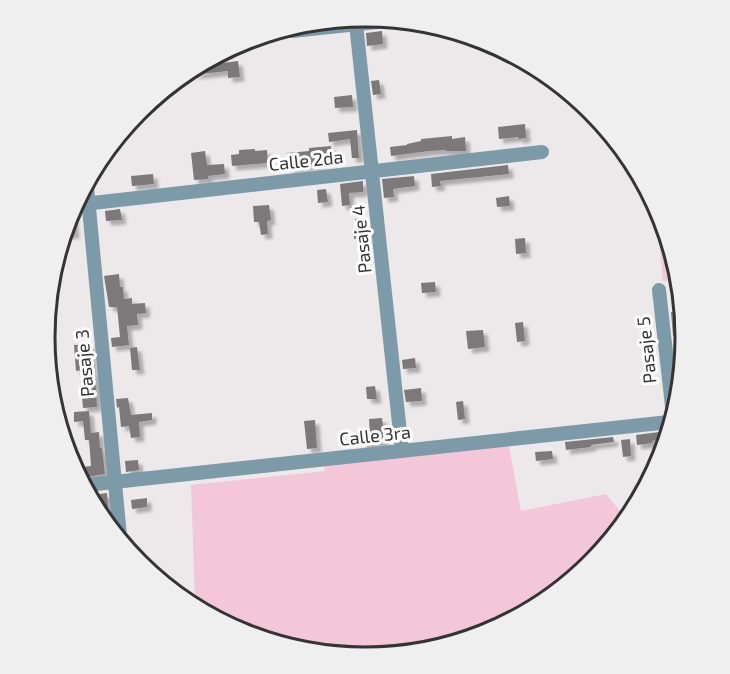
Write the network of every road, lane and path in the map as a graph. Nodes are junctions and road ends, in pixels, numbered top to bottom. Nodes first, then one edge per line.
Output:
1 (356, 27) edge
2 (542, 152) dead end
3 (372, 172) junction
4 (85, 204) edge
5 (83, 210) edge
6 (659, 290) dead end
7 (670, 389) edge
8 (663, 423) edge
9 (402, 451) junction
10 (114, 482) junction
11 (93, 484) edge
12 (119, 526) edge

1 - 3 street, Pasaje 4
2 - 3 street, Calle 2da
3 - 4 street, Calle 2da
3 - 9 street, Pasaje 4
5 - 10 street, Pasaje 3
6 - 7 street, Pasaje 5
8 - 9 street, Calle 3ra
9 - 10 street, Calle 3ra
10 - 11 street, Calle 3ra
10 - 12 street, Pasaje 3

